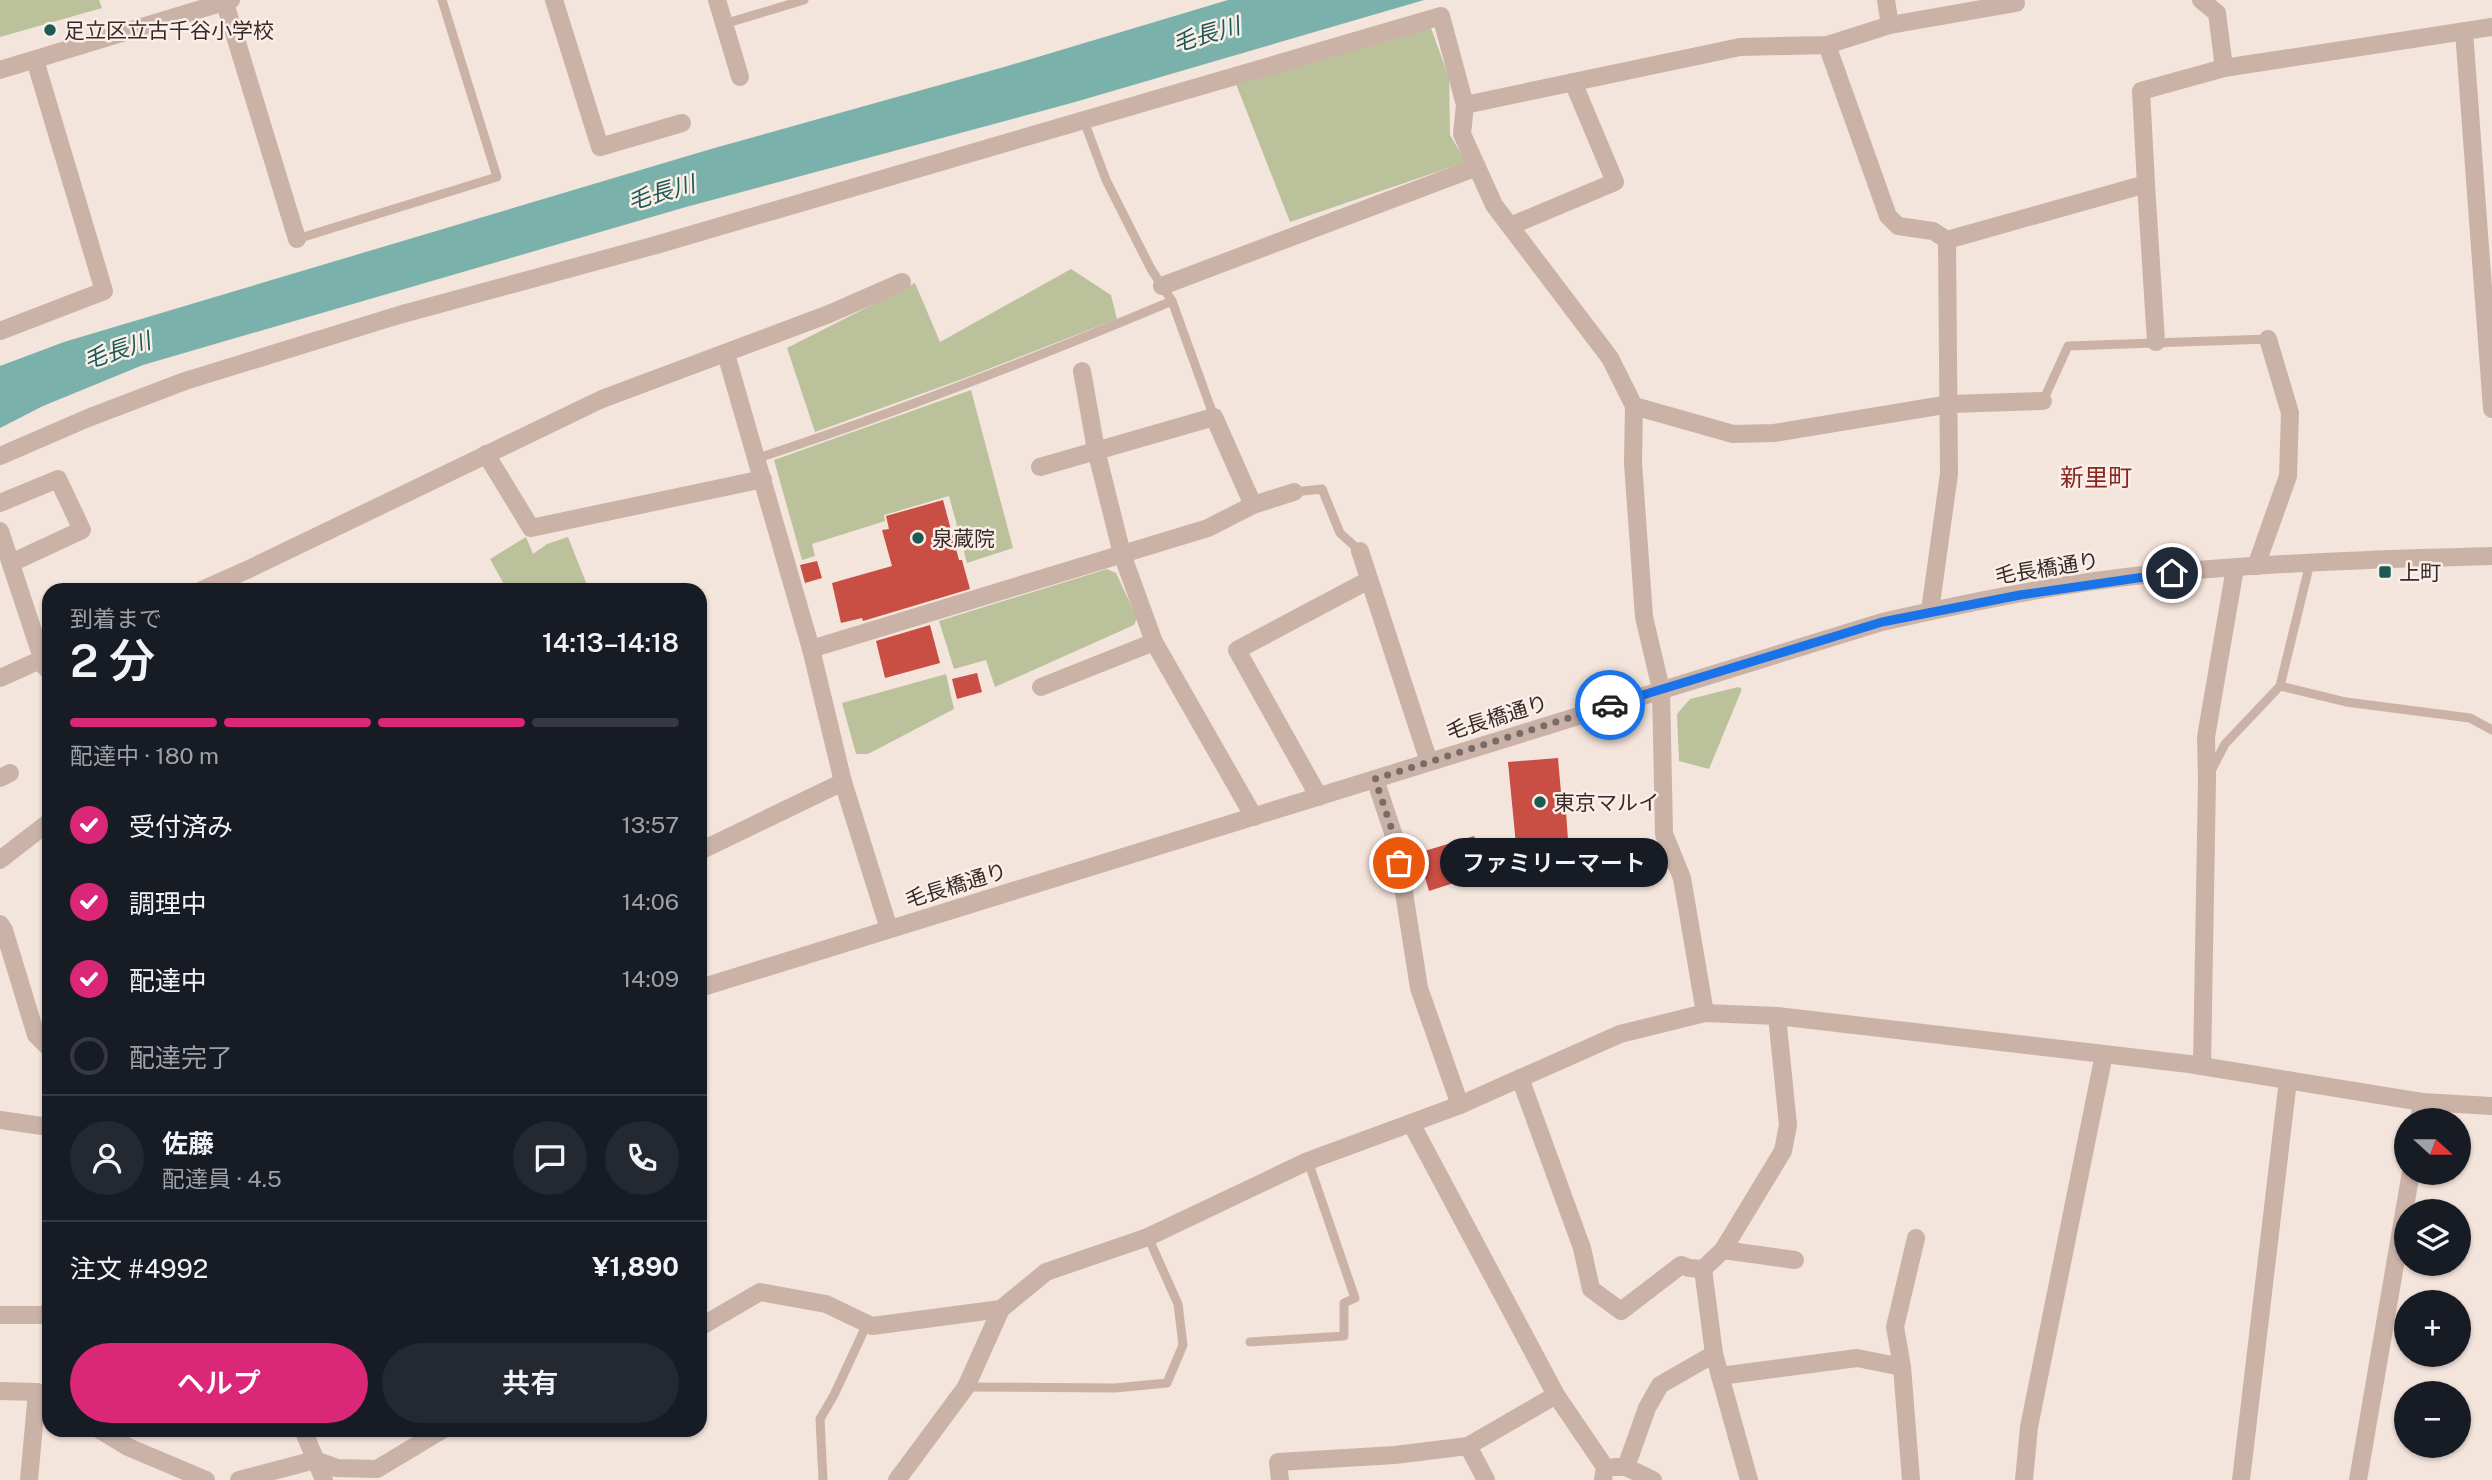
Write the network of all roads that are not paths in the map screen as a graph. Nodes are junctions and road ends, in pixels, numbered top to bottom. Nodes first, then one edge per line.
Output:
1 (442, 0) edge
2 (554, 0) edge
3 (717, 0) edge
4 (804, 0) edge
5 (1886, 0) edge
6 (2201, 0) edge
7 (227, 1) edge
8 (2016, 3) dead end
9 (724, 24) junction
10 (1890, 25) junction
11 (2492, 27) edge
12 (2463, 31) junction
13 (1827, 45) junction
14 (35, 60) junction
15 (2224, 68) junction
16 (0, 70) edge
17 (740, 77) dead end
18 (1573, 82) junction
19 (1465, 105) junction
20 (1084, 121) junction
21 (682, 123) dead end
22 (1477, 167) junction
23 (2146, 184) junction
24 (1510, 226) junction
25 (297, 239) joint
26 (1947, 240) junction
27 (902, 282) dead end
28 (1167, 294) junction
29 (0, 331) edge
30 (2268, 339) joint
31 (2156, 342) junction
32 (726, 354) junction
33 (1082, 371) dead end
34 (2043, 401) joint
35 (1950, 404) junction
36 (1634, 406) junction
37 (2492, 409) edge
38 (1214, 417) junction
39 (1096, 450) junction
40 (486, 454) junction
41 (0, 456) edge
42 (758, 458) junction
43 (1040, 467) dead end
44 (763, 479) junction
45 (1294, 492) joint
46 (0, 503) edge
47 (1253, 505) junction
48 (0, 531) edge
49 (1360, 551) joint
50 (1122, 554) junction
51 (2492, 556) edge
52 (11, 563) junction
53 (2310, 563) junction
54 (2256, 566) junction
55 (2235, 568) junction
56 (1369, 580) junction
57 (217, 583) edge
58 (1930, 611) junction
59 (1154, 642) junction
60 (42, 648) edge
61 (811, 649) junction
62 (42, 664) edge
63 (0, 678) edge
64 (2280, 686) junction
65 (1041, 687) dead end
66 (1661, 689) junction
67 (2492, 730) edge
68 (1429, 762) junction
69 (2207, 778) junction
70 (1375, 779) junction
71 (843, 782) junction
72 (1319, 796) junction
73 (1254, 817) junction
74 (42, 827) edge
75 (707, 847) edge
76 (0, 860) edge
77 (0, 924) edge
78 (889, 929) junction
79 (707, 986) edge
80 (1704, 1013) junction
81 (1777, 1016) junction
82 (42, 1041) edge
83 (2104, 1054) junction
84 (2202, 1066) junction
85 (1520, 1078) junction
86 (2288, 1080) junction
87 (1460, 1105) junction
88 (2492, 1106) edge
89 (2408, 1108) edge
90 (2464, 1108) edge
91 (0, 1120) edge
92 (1411, 1123) junction
93 (42, 1126) edge
94 (1308, 1161) junction
95 (2409, 1185) edge
96 (1147, 1237) junction
97 (1916, 1238) dead end
98 (1723, 1250) junction
99 (1795, 1260) dead end
100 (1703, 1269) junction
101 (1001, 1310) junction
102 (0, 1315) edge
103 (42, 1315) edge
104 (707, 1323) edge
105 (867, 1324) junction
106 (1250, 1342) dead end
107 (1714, 1354) junction
108 (1902, 1367) junction
109 (1720, 1376) junction
110 (966, 1387) junction
111 (0, 1391) edge
112 (42, 1395) edge
113 (1556, 1395) junction
114 (42, 1402) edge
115 (112, 1437) edge
116 (306, 1437) edge
117 (430, 1437) edge
118 (1468, 1446) junction
119 (315, 1460) junction
120 (1626, 1467) junction
121 (1604, 1473) edge
122 (30, 1480) edge
123 (206, 1480) edge
124 (239, 1480) edge
125 (324, 1480) edge
126 (823, 1480) edge
127 (897, 1480) edge
128 (1279, 1480) edge
129 (1486, 1480) edge
130 (1653, 1480) edge
131 (1749, 1480) edge
132 (1911, 1480) edge
133 (2024, 1480) edge
134 (2241, 1480) edge
135 (2358, 1480) edge

1 - 25 lane
2 - 21 street
3 - 9 street
4 - 9 lane
5 - 10 street
6 - 15 street
7 - 14 street
7 - 25 street
8 - 10 street
9 - 17 street
10 - 13 street
11 - 12 street
12 - 15 street
12 - 37 street
13 - 18 street
13 - 26 street
14 - 16 street
14 - 29 street
15 - 23 street
18 - 19 street
18 - 24 street
19 - 20 street
19 - 22 street
20 - 28 lane
20 - 41 street
22 - 24 street
22 - 28 street
23 - 26 street
23 - 31 street
24 - 36 street
26 - 35 street
27 - 32 street
28 - 38 lane
28 - 42 lane
30 - 31 lane
30 - 54 street
31 - 34 lane
32 - 40 street
32 - 42 street
33 - 39 street
34 - 35 street
35 - 36 street
35 - 58 street
36 - 66 street
38 - 39 street
38 - 47 street
39 - 43 street
39 - 50 street
40 - 44 street
40 - 57 street
42 - 44 street
44 - 61 street
45 - 47 street
45 - 49 lane
46 - 52 street
47 - 50 street
48 - 52 street
49 - 56 street
50 - 59 street
50 - 61 street
51 - 53 street, 毛長橋通り
52 - 60 street
53 - 54 street, 毛長橋通り
53 - 64 lane
54 - 55 street, 毛長橋通り
55 - 58 street, 毛長橋通り
55 - 69 street
56 - 68 street
56 - 72 street
58 - 66 street, 毛長橋通り
59 - 65 street
59 - 73 street
61 - 71 street
62 - 63 street
64 - 67 lane
64 - 69 lane
66 - 68 street, 毛長橋通り
66 - 80 street
68 - 70 street, 毛長橋通り
69 - 84 street
70 - 72 street, 毛長橋通り
70 - 87 street
71 - 75 street
71 - 78 street
72 - 73 street, 毛長橋通り
73 - 78 street, 毛長橋通り
74 - 76 street
77 - 82 street
78 - 79 street, 毛長橋通り
80 - 81 street
80 - 85 street
81 - 83 street
81 - 98 street
83 - 84 street
83 - 133 street
84 - 86 street
85 - 87 street
85 - 100 street
86 - 89 street
86 - 134 street
87 - 92 street
88 - 90 street
91 - 93 street
92 - 94 street
92 - 113 street
94 - 96 street
94 - 106 lane
95 - 135 street
96 - 101 street
96 - 110 lane
97 - 108 street
98 - 99 street
98 - 100 street
100 - 107 street
101 - 105 street
101 - 110 street
102 - 103 street
104 - 105 street
105 - 126 lane
107 - 109 street
107 - 120 street
108 - 109 street
108 - 132 street
109 - 131 street
110 - 127 street
111 - 112 street
113 - 118 street
113 - 121 street
114 - 122 street
115 - 123 street
116 - 119 street
117 - 119 street
118 - 128 street
118 - 129 street
119 - 124 street
119 - 125 street
120 - 121 street
120 - 130 street

